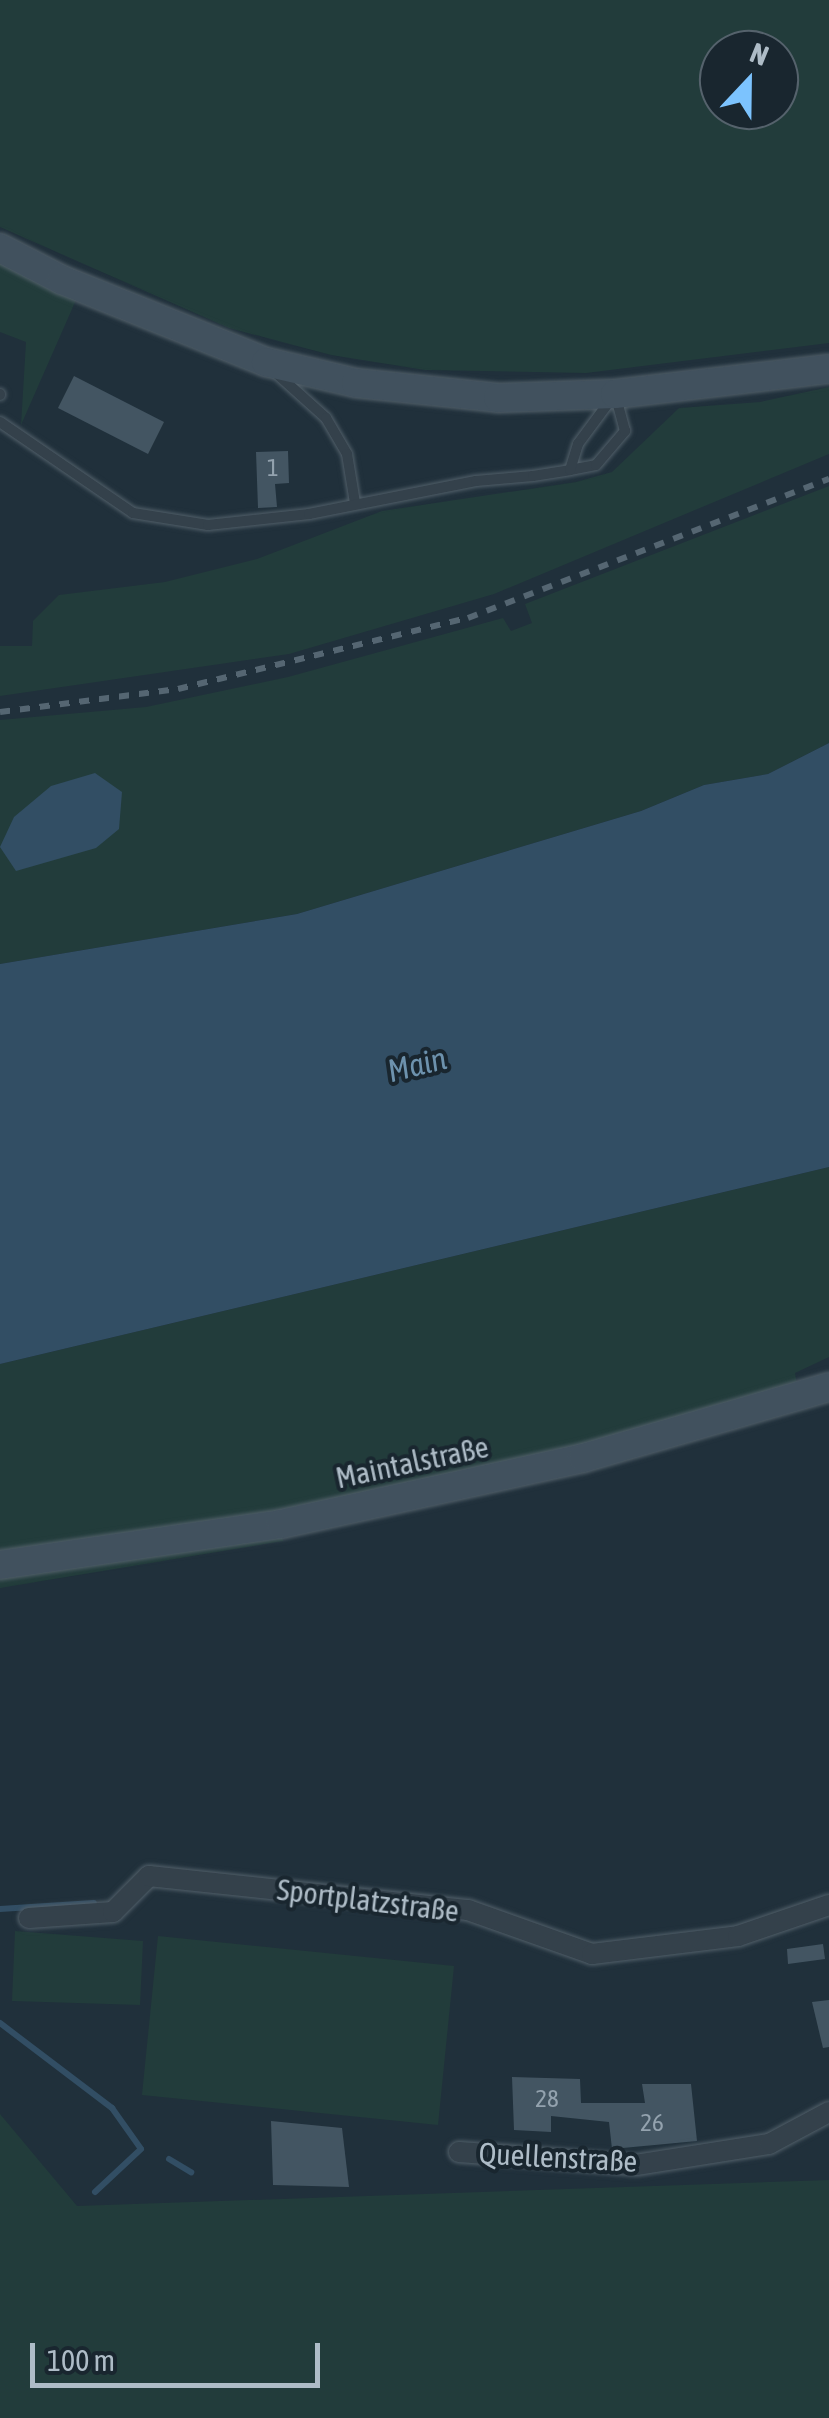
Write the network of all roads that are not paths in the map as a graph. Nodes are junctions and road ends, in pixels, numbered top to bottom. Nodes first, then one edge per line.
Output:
1 (0, 248) edge
2 (266, 362) junction
3 (829, 369) edge
4 (615, 394) junction
5 (0, 422) edge
6 (570, 470) junction
7 (355, 503) junction
8 (829, 1387) edge
9 (0, 1565) edge
10 (829, 1905) edge
11 (29, 1918) dead end
12 (829, 2112) edge
13 (458, 2152) dead end

1 - 2 main road
2 - 4 main road
2 - 7 lane
3 - 4 main road
4 - 6 lane
4 - 6 lane
5 - 7 lane
6 - 7 lane
8 - 9 main road, Maintalstraße
10 - 11 street, Sportplatzstraße
12 - 13 street, Quellenstraße

